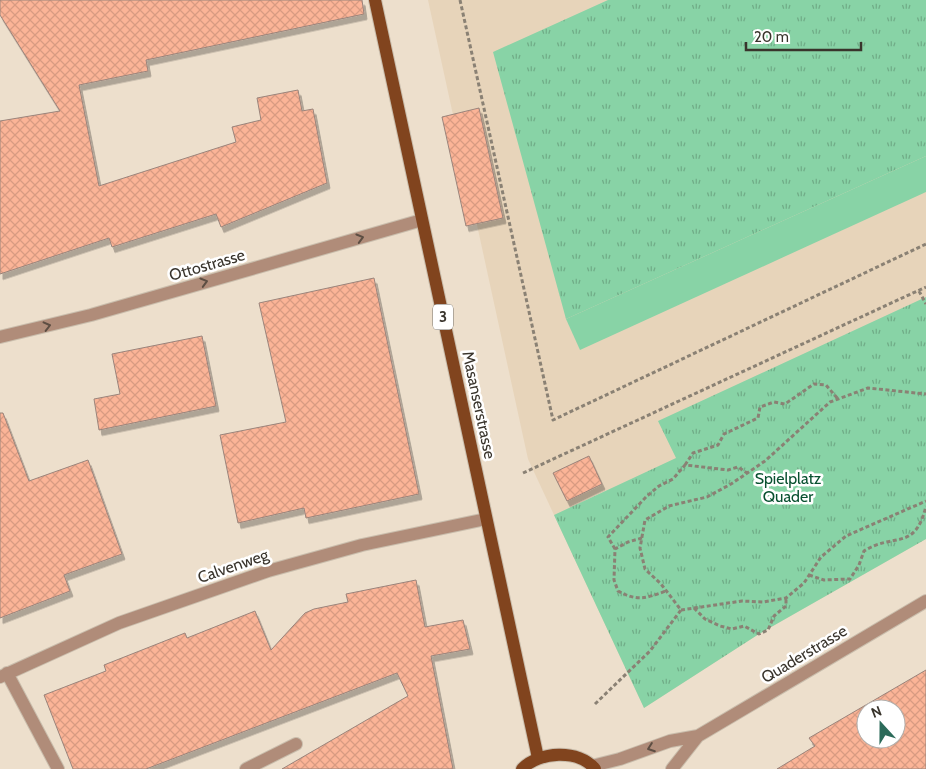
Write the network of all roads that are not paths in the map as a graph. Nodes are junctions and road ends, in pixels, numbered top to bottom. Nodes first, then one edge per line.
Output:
1 (375, 0) edge
2 (422, 220) junction
3 (0, 337) edge
4 (486, 518) junction
5 (926, 601) edge
6 (4, 676) edge
7 (698, 736) junction
8 (296, 744) dead end
9 (538, 758) junction
10 (594, 767) edge
11 (58, 769) edge
12 (246, 769) edge
13 (522, 769) edge
14 (672, 769) edge

1 - 2 main road, Masanserstrasse / 3
3 -> 2 street, Ottostrasse
2 - 4 main road, Masanserstrasse / 3
4 - 6 street, Calvenweg
4 - 9 main road, Masanserstrasse / 3
5 - 7 street, Quaderstrasse
6 - 11 street
7 -> 10 street, Quaderstrasse
7 - 14 street, Quaderstrasse
8 - 12 street
9 - 10 main road
9 - 13 main road

